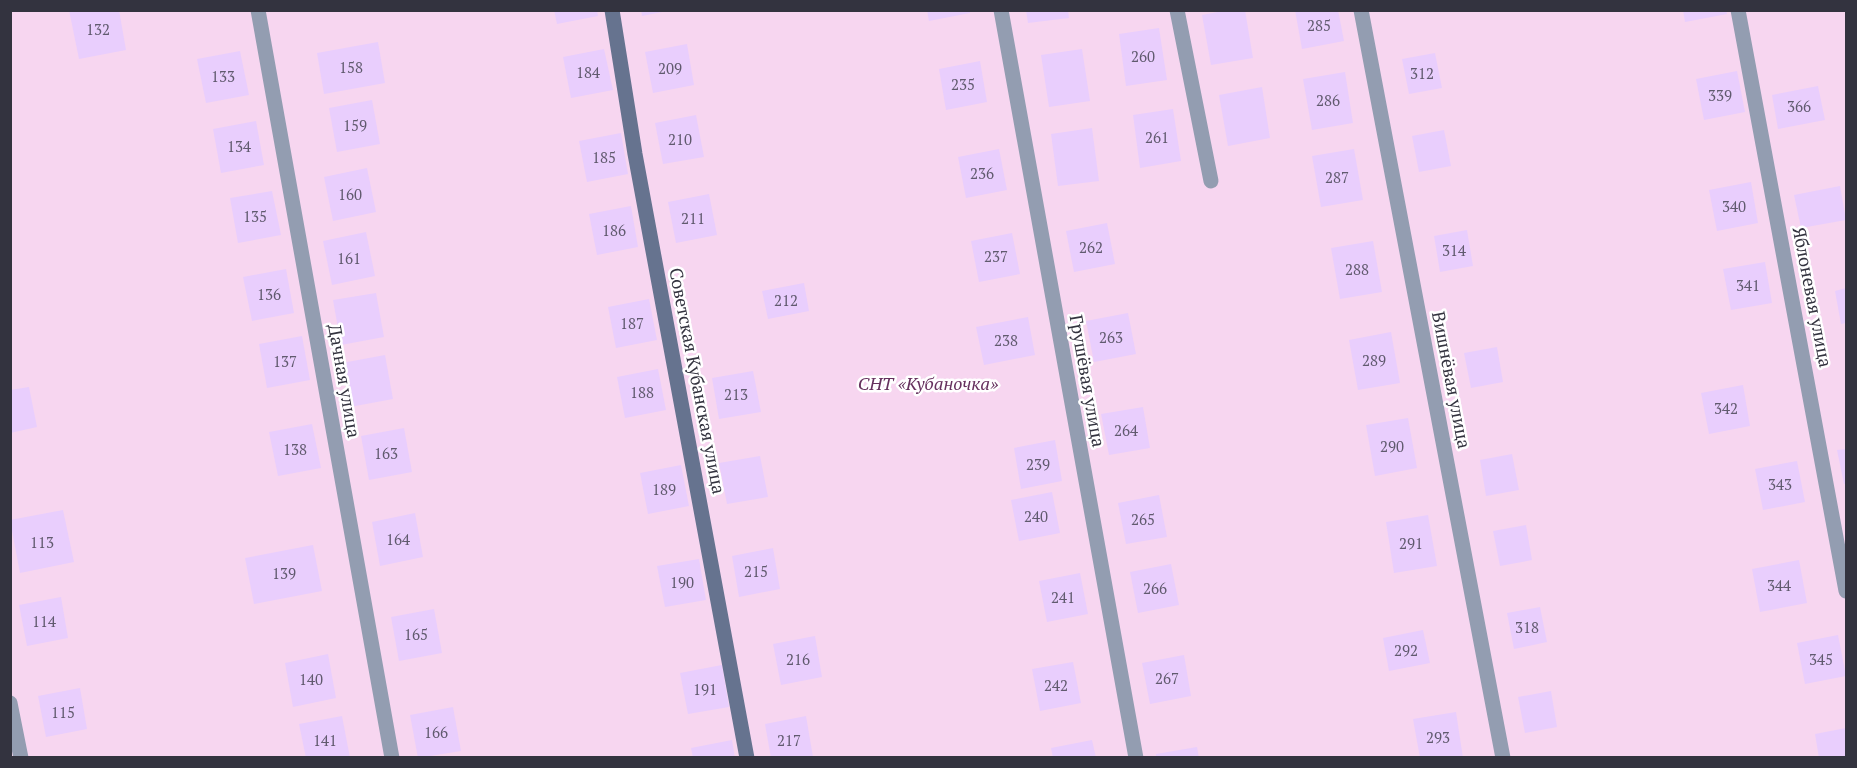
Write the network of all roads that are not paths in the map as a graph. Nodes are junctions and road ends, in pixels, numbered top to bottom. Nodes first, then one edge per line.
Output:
1 (258, 10) edge
2 (612, 10) edge
3 (1001, 10) edge
4 (1178, 10) edge
5 (1361, 10) edge
6 (1738, 10) edge
7 (1211, 180) dead end
8 (1846, 591) edge
9 (10, 703) edge
10 (21, 758) edge
11 (392, 758) edge
12 (747, 758) edge
13 (1136, 758) edge
14 (1503, 758) edge

1 - 11 street, Дачная улица
2 - 12 street, Советская Кубанская улица
3 - 13 street, Грушёвая улица
4 - 7 street
5 - 14 street, Вишнёвая улица
6 - 8 street, Яблоневая улица
9 - 10 street

